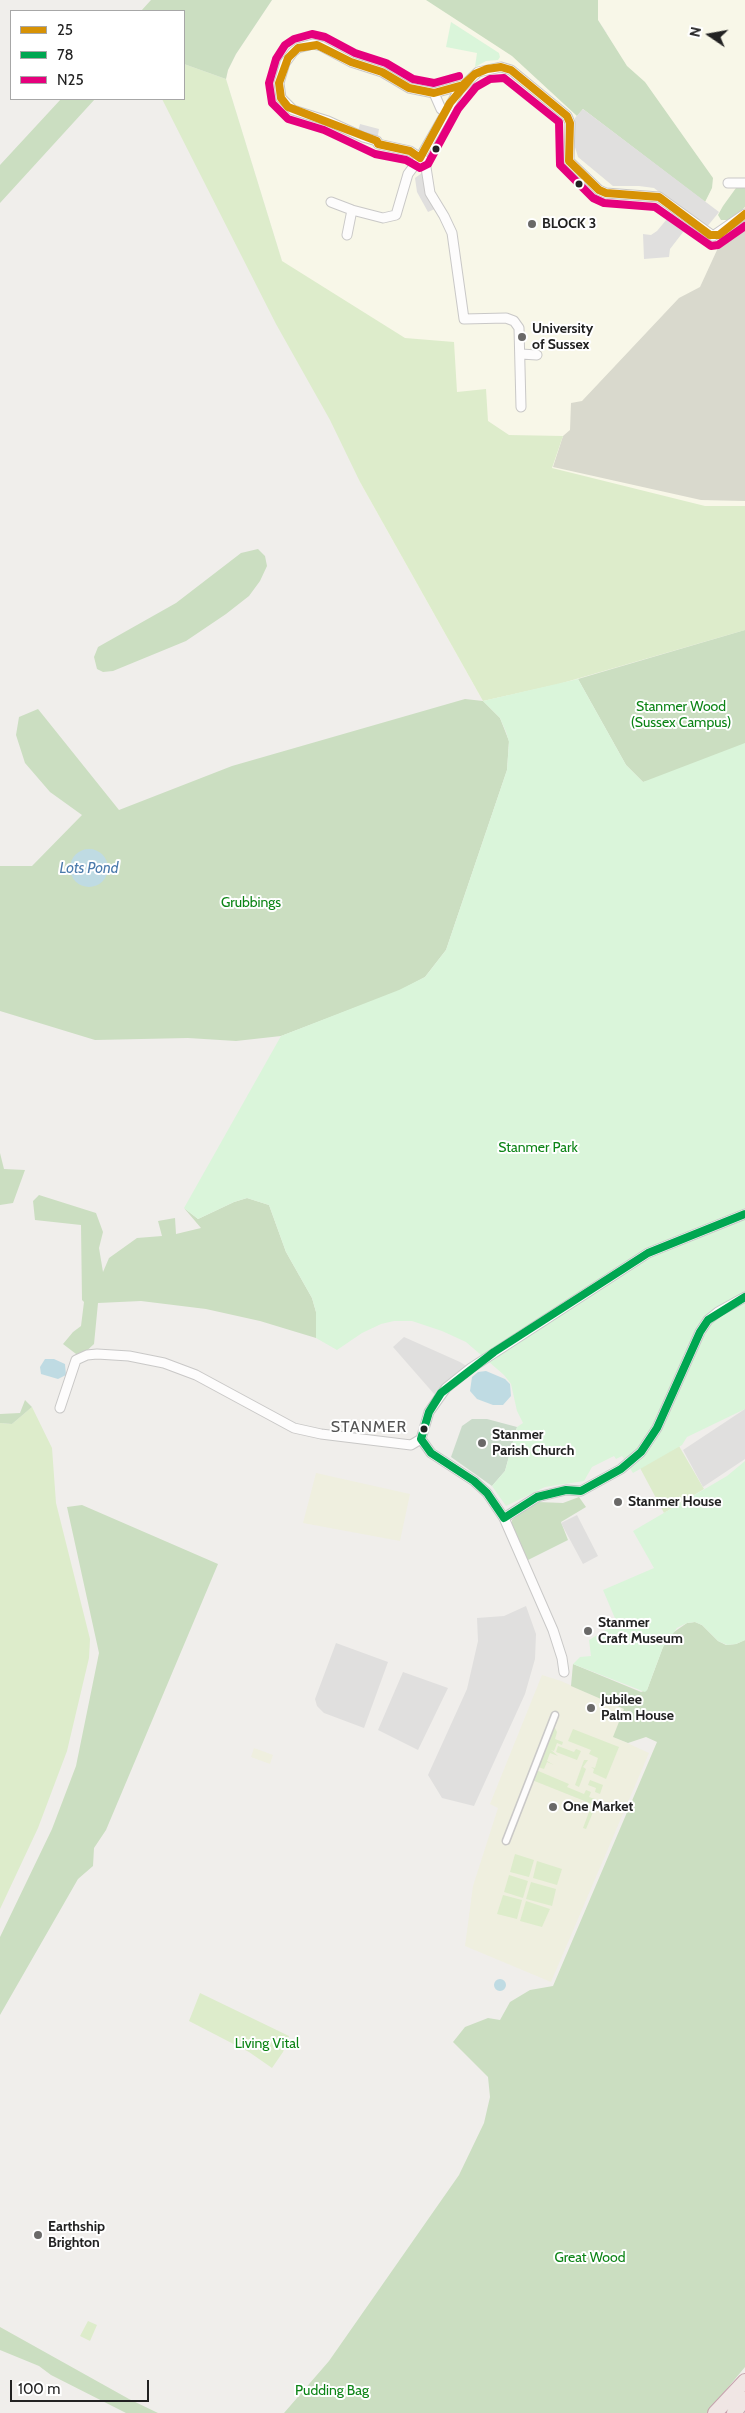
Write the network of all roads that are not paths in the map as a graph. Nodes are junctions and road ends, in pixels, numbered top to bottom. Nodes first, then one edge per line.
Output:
1 (463, 85) junction
2 (434, 93) junction
3 (445, 112) junction
4 (420, 158) junction
5 (728, 183) dead end
6 (745, 183) edge
7 (331, 202) dead end
8 (352, 210) junction
9 (745, 214) edge
10 (347, 235) dead end
11 (521, 354) junction
12 (537, 354) dead end
13 (521, 407) dead end
14 (745, 1214) edge
15 (745, 1297) edge
16 (60, 1408) dead end
17 (421, 1439) junction
18 (504, 1518) junction
19 (564, 1672) dead end
20 (555, 1715) dead end
21 (506, 1841) dead end
22 (745, 2381) edge
23 (745, 2400) edge
24 (715, 2413) edge
25 (734, 2413) edge

1 - 2 street
1 - 3 street
1 - 9 street
2 - 3 street
2 - 4 street
3 - 4 street
4 - 8 street
4 - 11 street
5 - 6 street
7 - 8 street
8 - 10 street
11 - 12 street
11 - 13 street
14 - 17 street
15 - 18 street
16 - 17 street
17 - 18 street
18 - 19 street
20 - 21 street
22 - 24 highway
23 - 25 highway

